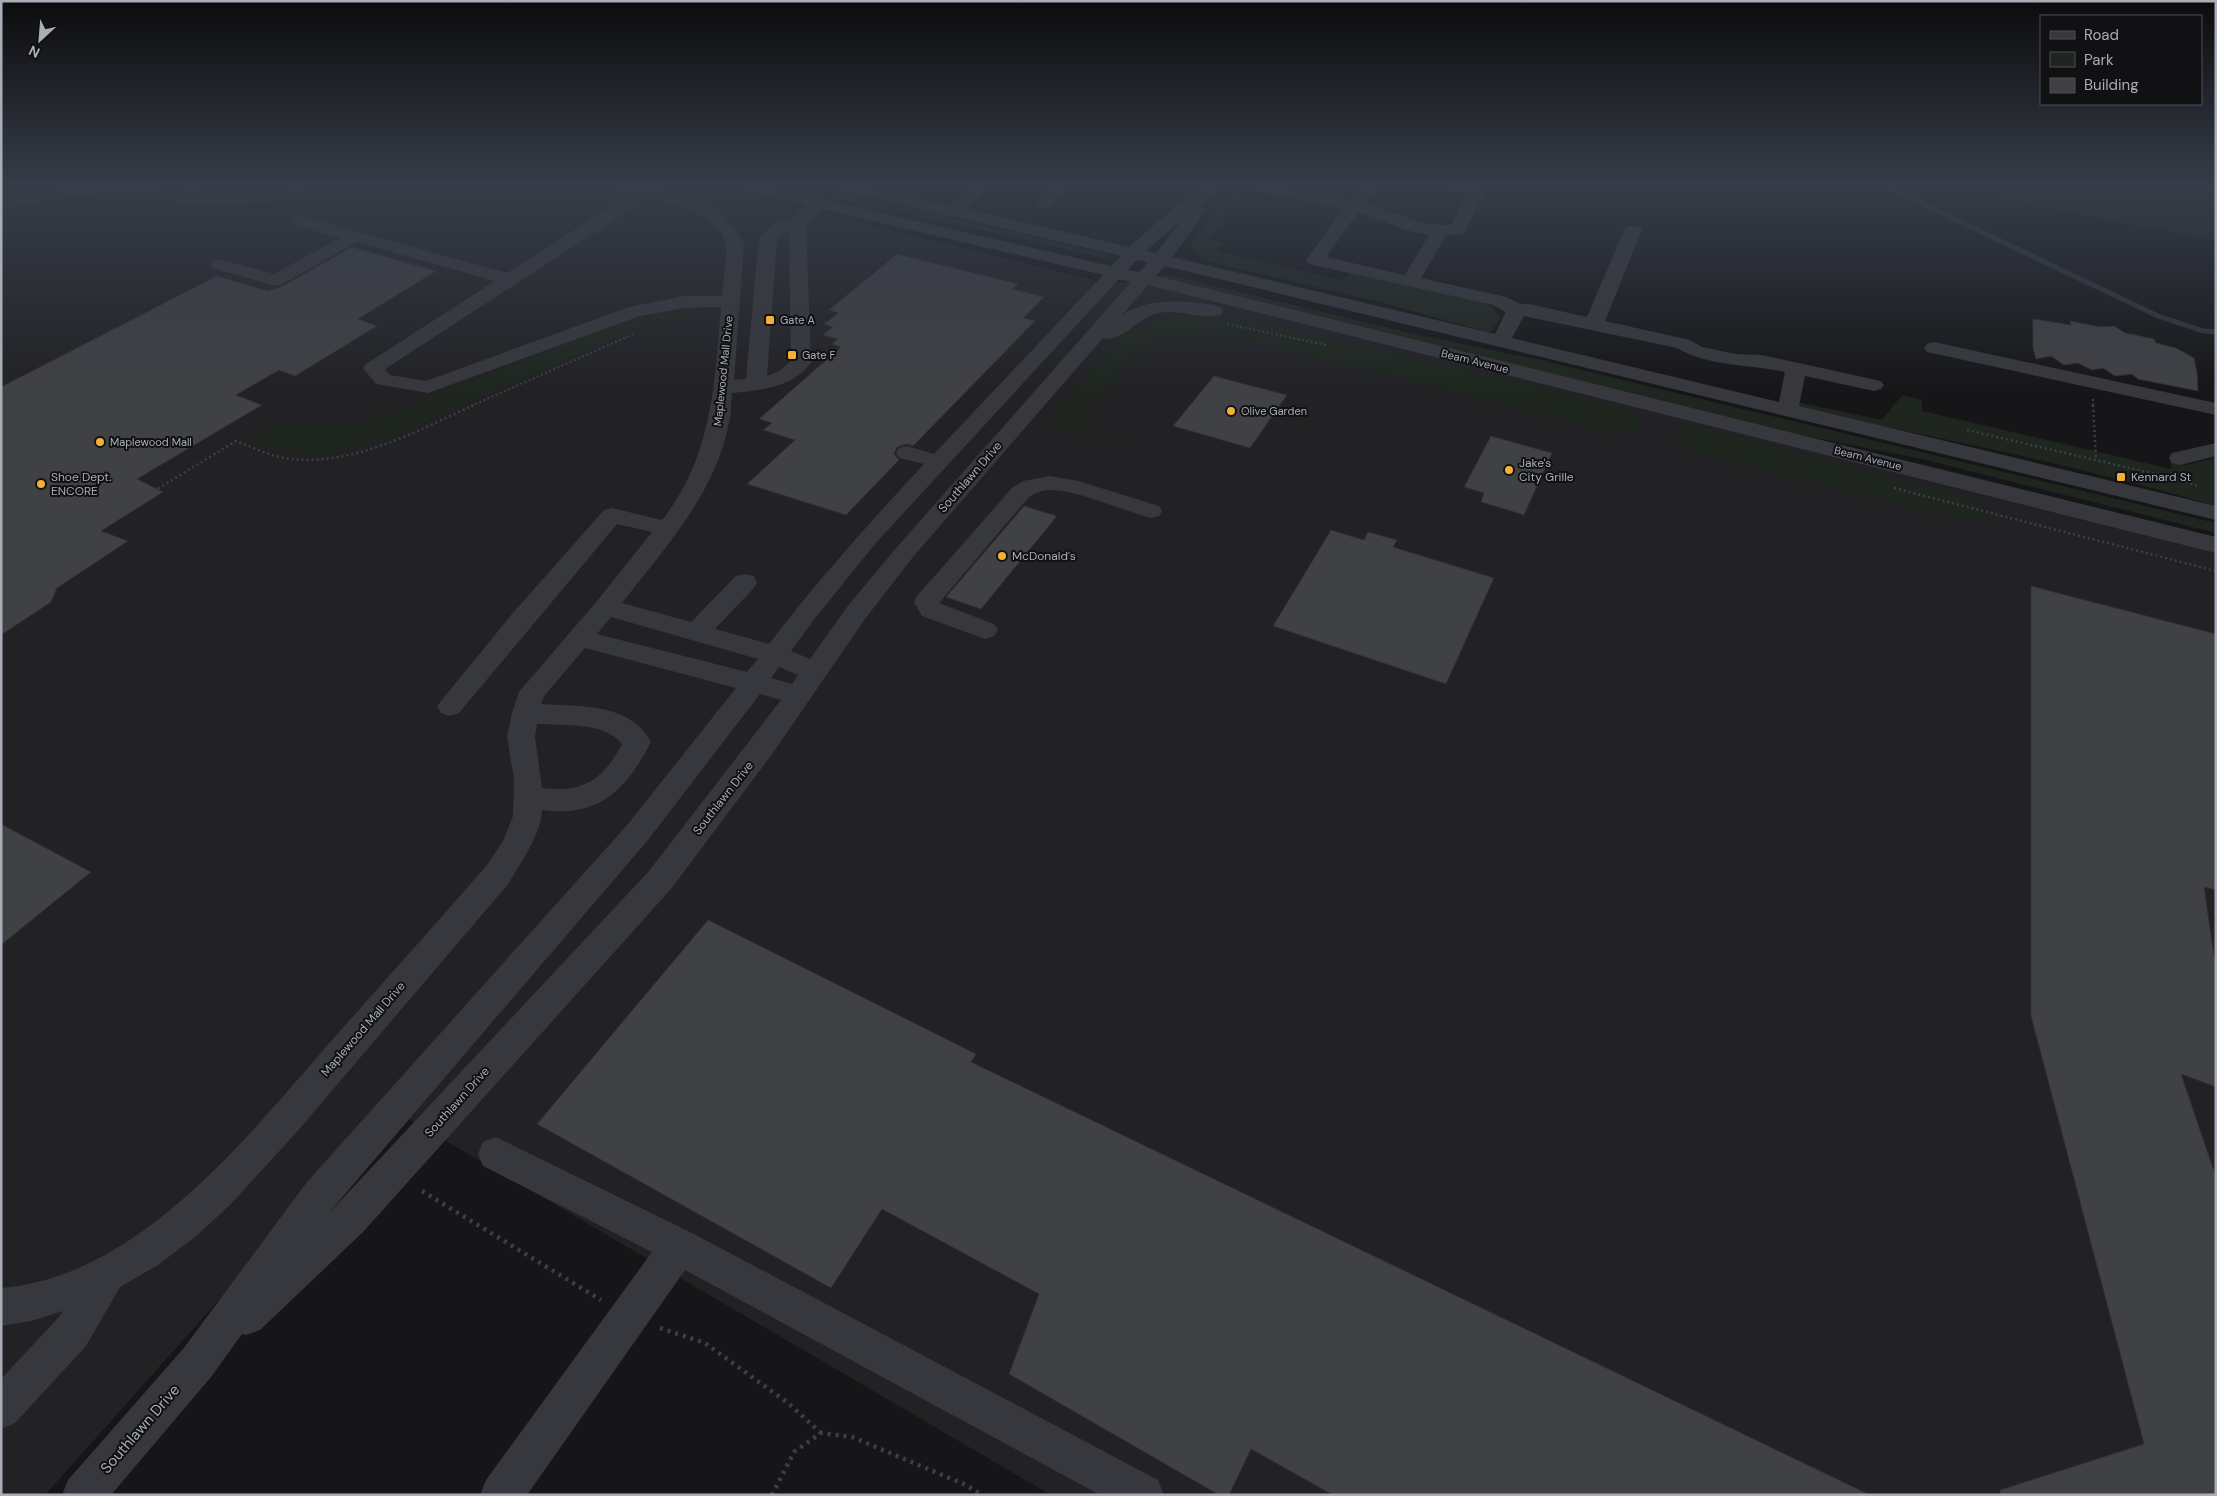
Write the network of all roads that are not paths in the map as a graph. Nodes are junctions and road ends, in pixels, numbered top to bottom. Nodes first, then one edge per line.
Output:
1 (325, 253) edge
2 (415, 253) edge
3 (552, 253) edge
4 (734, 253) edge
5 (767, 253) edge
6 (797, 253) edge
7 (1026, 253) edge
8 (1029, 253) edge
9 (1133, 253) joint
10 (1167, 253) edge
11 (1320, 253) edge
12 (1427, 253) edge
13 (1624, 253) edge
14 (1162, 259) junction
15 (219, 264) dead end
16 (1115, 272) junction
17 (1143, 279) junction
18 (510, 280) junction
19 (1410, 281) junction
20 (731, 301) junction
21 (1517, 310) junction
22 (1076, 314) junction
23 (1594, 324) junction
24 (1501, 341) junction
25 (1418, 348) junction
26 (1934, 348) dead end
27 (1796, 368) junction
28 (1057, 378) junction
29 (756, 383) junction
30 (1874, 386) dead end
31 (722, 388) junction
32 (2216, 409) edge
33 (1788, 410) junction
34 (2216, 450) edge
35 (907, 453) dead end
36 (2180, 458) dead end
37 (940, 462) junction
38 (1151, 511) dead end
39 (2216, 513) edge
40 (2125, 522) junction
41 (669, 529) junction
42 (2216, 545) edge
43 (2216, 555) edge
44 (746, 582) dead end
45 (606, 607) junction
46 (985, 630) dead end
47 (696, 632) junction
48 (580, 638) junction
49 (776, 654) junction
50 (754, 682) junction
51 (807, 684) junction
52 (450, 706) dead end
53 (525, 713) junction
54 (527, 797) junction
55 (496, 1154) dead end
56 (679, 1246) junction
57 (107, 1273) junction
58 (1, 1307) edge
59 (197, 1362) junction
60 (1, 1409) edge
61 (83, 1495) edge
62 (501, 1495) edge
63 (1143, 1495) edge

1 - 15 street
2 - 18 street
3 - 18 street
4 - 20 street, Maplewood Mall Drive
5 - 29 street
6 - 29 street
7 - 22 street
8 - 16 street, Beam Avenue
9 - 14 street, Beam Avenue
9 - 16 street, Southlawn Drive
10 - 14 street, Southlawn Drive
11 - 19 street
12 - 19 street
13 - 23 street
14 - 17 street, Southlawn Drive
14 - 24 street, Beam Avenue
16 - 17 street, Beam Avenue
16 - 22 street, Southlawn Drive
17 - 25 street, Beam Avenue
17 - 28 street, Southlawn Drive
18 - 20 street
19 - 21 street
20 - 31 street, Maplewood Mall Drive
21 - 23 street
21 - 24 street
22 - 37 street, Southlawn Drive
23 - 27 street
24 - 33 street, Beam Avenue
25 - 28 street
25 - 40 street, Beam Avenue
26 - 32 street
27 - 30 street
27 - 33 street
28 - 51 street, Southlawn Drive
29 - 31 street
31 - 41 street, Maplewood Mall Drive
33 - 39 street, Beam Avenue
34 - 36 street
35 - 37 street
37 - 49 street, Southlawn Drive
38 - 46 street
40 - 42 street, Beam Avenue
40 - 43 street
41 - 45 street, Maplewood Mall Drive
41 - 52 street
44 - 47 street
45 - 47 street
45 - 48 street, Maplewood Mall Drive
47 - 49 street
48 - 50 street
48 - 53 street, Maplewood Mall Drive
49 - 50 street, Southlawn Drive
49 - 51 street
50 - 51 street
50 - 59 street, Southlawn Drive
51 - 59 street, Southlawn Drive
53 - 54 street, Maplewood Mall Drive
53 - 54 street
54 - 57 street, Maplewood Mall Drive
55 - 56 street
56 - 62 street
56 - 63 street
57 - 58 street, Maplewood Mall Drive
57 - 60 street
59 - 61 street, Southlawn Drive

